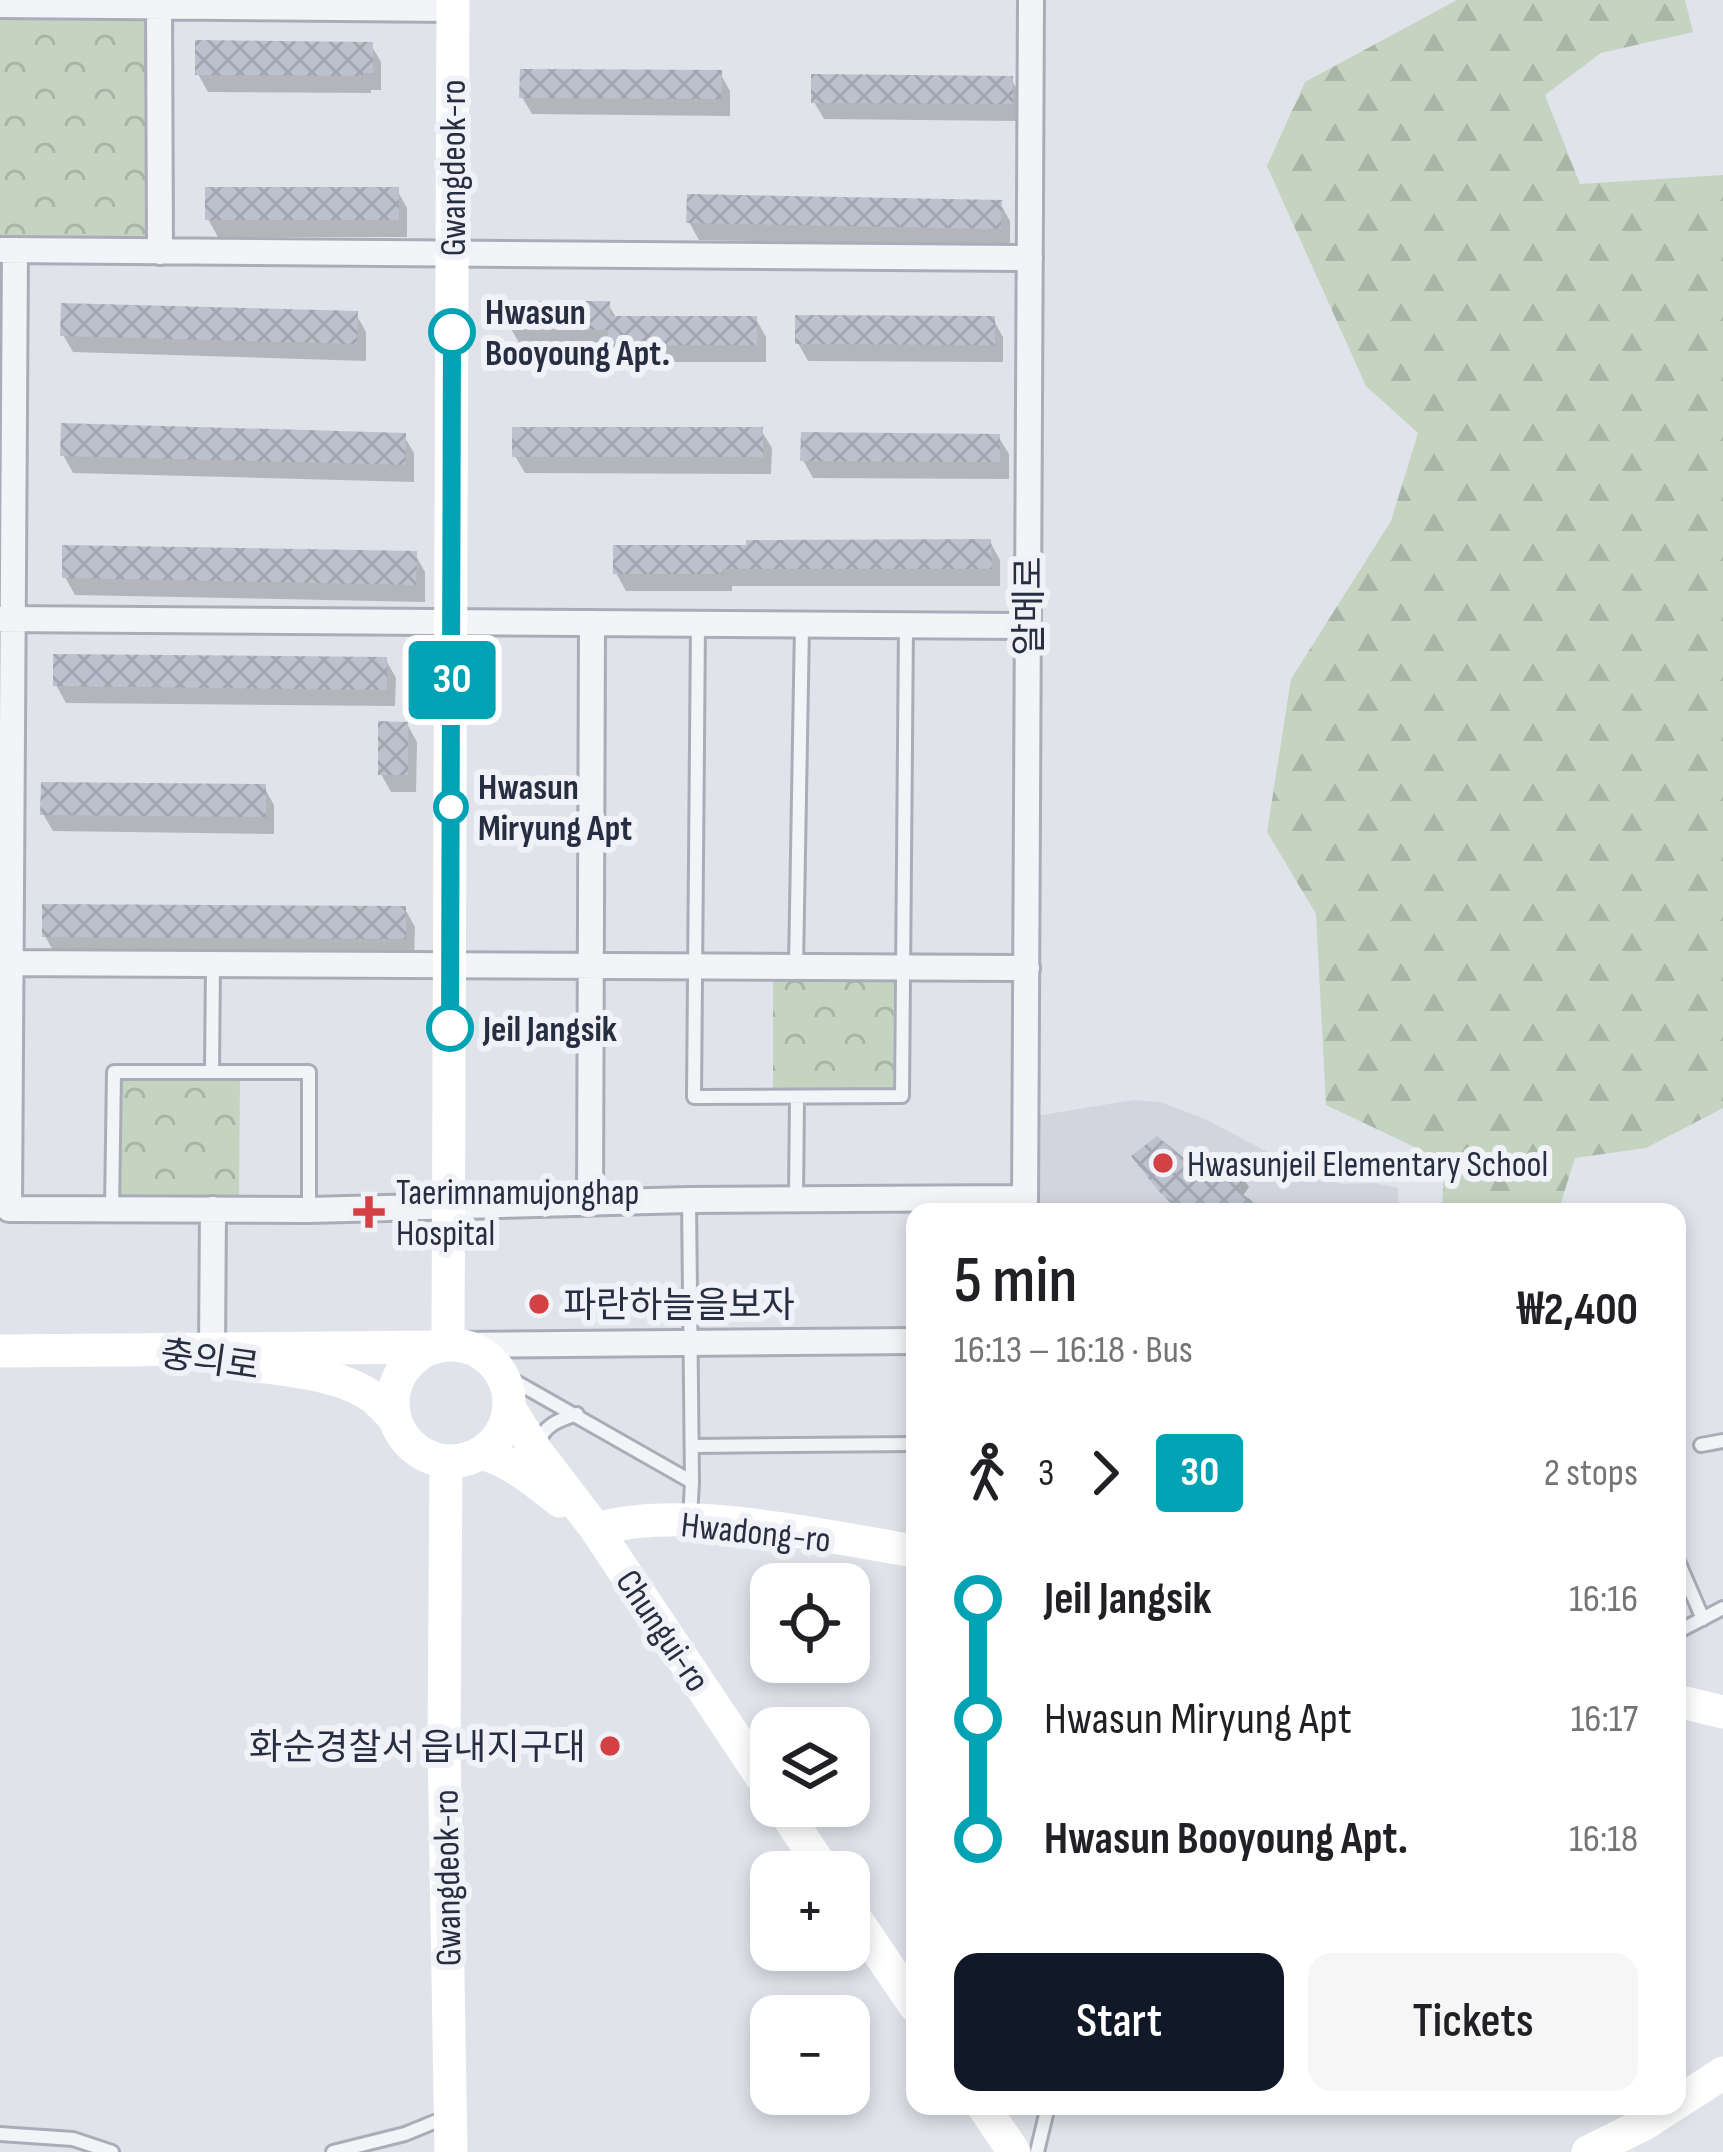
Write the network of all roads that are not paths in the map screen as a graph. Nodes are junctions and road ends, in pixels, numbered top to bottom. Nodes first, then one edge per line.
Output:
1 (1031, 0) edge
2 (159, 3) edge
3 (452, 4) edge
4 (0, 5) edge
5 (8, 250) edge
6 (160, 252) junction
7 (452, 255) junction
8 (1030, 258) junction
9 (7, 619) edge
10 (452, 622) junction
11 (592, 623) junction
12 (698, 624) junction
13 (802, 625) junction
14 (906, 625) junction
15 (1028, 626) junction
16 (6, 963) edge
17 (213, 964) junction
18 (450, 965) junction
19 (590, 966) junction
20 (695, 966) junction
21 (796, 967) junction
22 (903, 967) junction
23 (1027, 968) junction
24 (212, 1072) junction
25 (796, 1097) junction
26 (796, 1199) junction
27 (689, 1200) junction
28 (590, 1203) junction
29 (949, 1203) edge
30 (1025, 1203) edge
31 (449, 1208) junction
32 (112, 1210) junction
33 (213, 1210) junction
34 (309, 1210) junction
35 (906, 1341) edge
36 (691, 1343) junction
37 (447, 1346) junction
38 (212, 1350) junction
39 (0, 1351) edge
40 (143, 1351) junction
41 (502, 1373) junction
42 (510, 1408) junction
43 (574, 1413) junction
44 (394, 1419) junction
45 (1723, 1441) edge
46 (906, 1444) edge
47 (1701, 1445) dead end
48 (692, 1446) junction
49 (537, 1452) junction
50 (481, 1453) junction
51 (446, 1461) junction
52 (692, 1482) junction
53 (690, 1520) junction
54 (596, 1529) junction
55 (906, 1550) edge
56 (1686, 1580) edge
57 (1723, 1608) edge
58 (1702, 1619) junction
59 (1686, 1627) edge
60 (1686, 1703) edge
61 (1723, 1712) edge
62 (750, 1760) edge
63 (870, 1940) edge
64 (906, 1993) edge
65 (1723, 2072) edge
66 (1686, 2097) edge
67 (450, 2115) junction
68 (989, 2115) edge
69 (1046, 2115) edge
70 (1658, 2115) edge
71 (0, 2134) edge
72 (112, 2152) edge
73 (333, 2152) edge
74 (451, 2152) edge
75 (1014, 2152) edge
76 (1037, 2152) edge
77 (1588, 2152) edge

1 - 8 street, 알메로
2 - 3 street
2 - 4 street
2 - 6 street
3 - 7 street, Gwangdeok-ro
5 - 6 street
5 - 9 street
6 - 7 street
7 - 8 street
7 - 10 street, Gwangdeok-ro
8 - 15 street, 알메로
9 - 10 street
9 - 16 street
10 - 11 street
10 - 18 street, Gwangdeok-ro
11 - 12 street
11 - 19 street
12 - 13 street
12 - 20 lane
13 - 14 street
13 - 21 lane
14 - 15 street
14 - 22 lane
15 - 23 street, 알메로
16 - 17 street
16 - 32 street
17 - 18 street
17 - 24 lane
18 - 19 street
18 - 31 street, Gwangdeok-ro
19 - 20 street
19 - 28 street
20 - 21 street
20 - 25 lane
21 - 22 street
22 - 23 street
22 - 25 lane
23 - 30 street, 알메로
24 - 32 lane
24 - 34 lane
25 - 26 lane
26 - 27 street
26 - 29 street
27 - 28 street
27 - 36 lane
28 - 31 street
31 - 34 street
31 - 37 street, Gwangdeok-ro
32 - 33 street
33 - 34 street
33 - 38 street
35 - 36 street
36 - 37 street
36 - 48 lane
37 - 38 street, 충의로
37 - 41 street
37 - 44 street
38 - 40 street, 충의로
39 - 40 street
40 - 44 street, 충의로
41 - 42 street
41 - 43 lane
42 - 49 street
42 - 50 street
43 - 49 lane
43 - 52 lane
44 - 51 street
45 - 47 lane
46 - 48 lane
48 - 52 lane
49 - 54 street
50 - 51 street
50 - 54 street
51 - 67 street, Gwangdeok-ro
52 - 53 lane
53 - 54 street, Hwadong-ro
53 - 55 street, Hwadong-ro
54 - 62 street, Chungui-ro
56 - 58 lane
57 - 58 lane
58 - 59 lane
60 - 61 street
63 - 64 street
65 - 66 street
67 - 73 lane
67 - 74 street, Gwangdeok-ro
68 - 75 street
69 - 76 lane
70 - 77 street
71 - 72 lane

